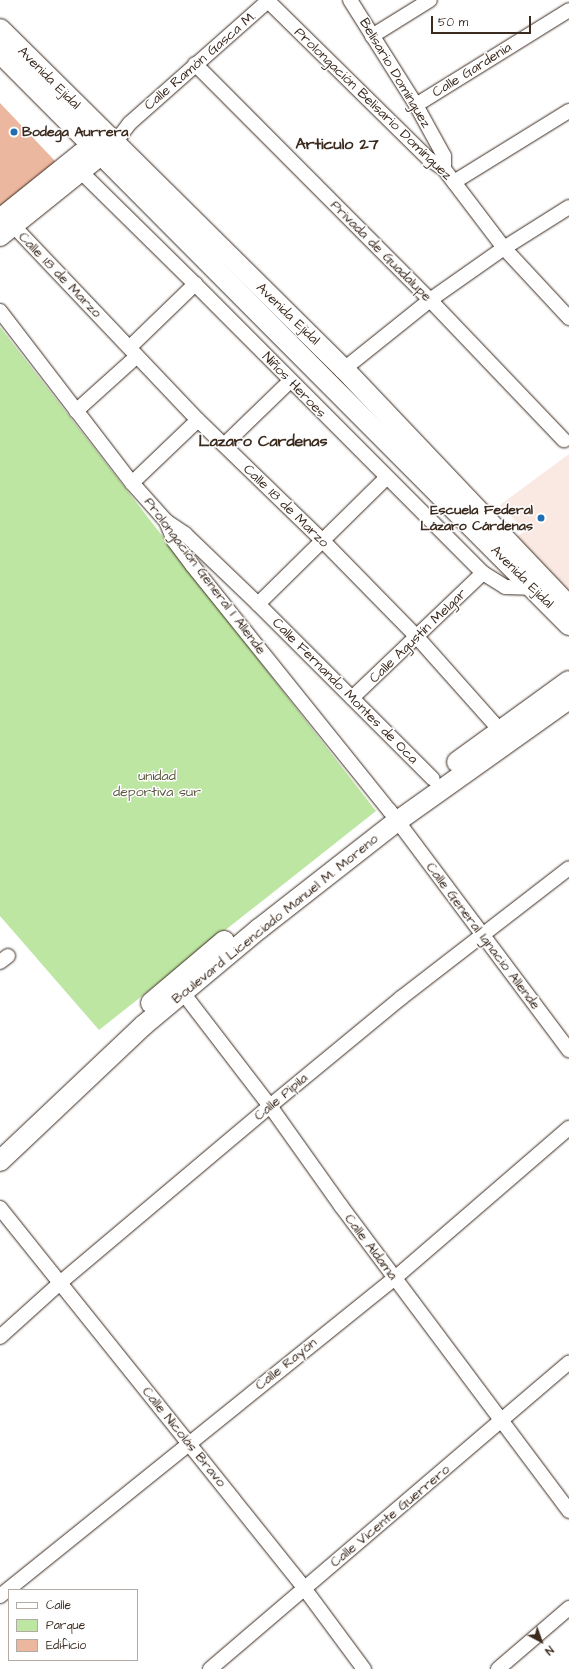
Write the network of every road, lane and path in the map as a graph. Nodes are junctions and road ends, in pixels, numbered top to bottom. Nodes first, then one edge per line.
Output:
1 (350, 0) edge
2 (430, 0) edge
3 (268, 1) edge
4 (569, 10) edge
5 (0, 29) edge
6 (372, 36) junction
7 (0, 53) edge
8 (195, 64) junction
9 (416, 105) junction
10 (569, 111) edge
11 (103, 144) junction
12 (76, 167) junction
13 (444, 169) junction
14 (454, 182) junction
15 (569, 207) edge
16 (4, 224) edge
17 (504, 248) junction
18 (195, 284) junction
19 (430, 300) junction
20 (0, 311) edge
21 (569, 318) edge
22 (133, 352) junction
23 (344, 369) junction
24 (290, 381) junction
25 (76, 411) junction
26 (198, 420) junction
27 (564, 440) dead end
28 (224, 445) junction
29 (386, 478) junction
30 (132, 483) junction
31 (166, 521) junction
32 (321, 539) junction
33 (483, 573) junction
34 (542, 588) junction
35 (258, 604) junction
36 (569, 606) edge
37 (569, 624) edge
38 (416, 637) junction
39 (569, 681) edge
40 (352, 698) junction
41 (569, 699) edge
42 (500, 730) junction
43 (433, 779) junction
44 (393, 817) junction
45 (569, 868) edge
46 (483, 934) junction
47 (179, 987) junction
48 (569, 1050) edge
49 (270, 1106) junction
50 (569, 1128) edge
51 (0, 1143) edge
52 (0, 1161) edge
53 (0, 1208) edge
54 (395, 1278) junction
55 (61, 1282) junction
56 (0, 1337) edge
57 (569, 1362) edge
58 (502, 1422) junction
59 (189, 1443) junction
60 (569, 1511) edge
61 (304, 1588) junction
62 (9, 1589) edge
63 (8, 1590) edge
64 (0, 1596) edge
65 (569, 1608) edge
66 (210, 1669) edge
67 (364, 1669) edge
68 (498, 1669) edge

1 - 6 street, Belisario Domínguez
2 - 6 street
3 - 8 street, Calle Ramón Gasca M.
3 - 13 street, Prolongación Belisario Domínguez
4 - 9 street, Calle Gardenia
5 - 11 main road, Avenida Ejidal
6 - 9 street, Belisario Domínguez
7 - 11 main road, Avenida Ejidal
8 - 11 street, Calle Ramón Gasca M.
8 - 19 street, Privada de Guadalupe
9 - 13 street, Belisario Domínguez
10 - 14 street
11 - 12 main road, Calle Ramón Gasca M.
11 - 23 main road, Avenida Ejidal
11 - 34 main road, Avenida Ejidal
12 - 16 main road, Calle Ramón Gasca M.
12 - 18 street, Niños Heroes
13 - 14 street, Prolongación Belisario Domínguez
14 - 17 street, Prolongación Belisario Domínguez
15 - 17 street
16 - 22 street, Calle 18 de Marzo
17 - 19 street
17 - 21 street, Prolongación Belisario Domínguez
18 - 22 street
18 - 24 street, Niños Heroes
19 - 23 street
19 - 27 street, Privada de Guadalupe
20 - 25 street, Prolongación General I Allende
22 - 25 street
22 - 26 street, Calle 18 de Marzo
23 - 34 main road, Avenida Ejidal
24 - 28 street
24 - 29 street, Niños Heroes
25 - 30 street, Prolongación General I Allende
26 - 28 street, Calle 18 de Marzo
26 - 30 street
28 - 32 street, Calle 18 de Marzo
29 - 32 street
29 - 33 street, Niños Heroes
30 - 31 street, Prolongación General I Allende
31 - 35 street, Calle Fernando Montes de Oca
31 - 44 street, Prolongación General I Allende
32 - 35 street
32 - 38 street, Calle 18 de Marzo
33 - 34 street, Niños Heroes
33 - 38 street, Calle Agustín Melgar
34 - 36 main road, Avenida Ejidal
34 - 37 main road, Avenida Ejidal
35 - 40 street, Calle Fernando Montes de Oca
38 - 40 street, Calle Agustín Melgar
38 - 42 street, Calle 18 de Marzo
39 - 42 main road, Boulevard Licenciado Manuel M. Moreno
40 - 43 street, Calle Fernando Montes de Oca
41 - 44 main road, Boulevard Licenciado Manuel M. Moreno
42 - 43 main road, Boulevard Licenciado Manuel M. Moreno
43 - 44 main road, Boulevard Licenciado Manuel M. Moreno
44 - 46 street, Calle General Ignacio Allende
44 - 47 main road, Boulevard Licenciado Manuel M. Moreno
45 - 46 street, Calle Pípila
46 - 48 street, Calle General Ignacio Allende
46 - 49 street, Calle Pípila
47 - 49 street, Calle Aldama
47 - 51 main road, Boulevard Licenciado Manuel M. Moreno
47 - 52 main road, Boulevard Licenciado Manuel M. Moreno
49 - 54 street, Calle Aldama
49 - 55 street, Calle Pípila
50 - 54 street, Calle Rayón
53 - 55 street, Calle Nicolás Bravo
54 - 58 street, Calle Aldama
54 - 59 street, Calle Rayón
55 - 56 street, Calle Pípila
55 - 59 street, Calle Nicolás Bravo
57 - 58 street, Calle Vicente Guerrero
58 - 60 street, Calle Aldama
58 - 61 street, Calle Vicente Guerrero
59 - 61 street, Calle Nicolás Bravo
59 - 62 street, Calle Rayón
61 - 66 street, Calle Vicente Guerrero
61 - 67 street, Calle Nicolás Bravo
63 - 64 street, Calle Rayón
65 - 68 street

